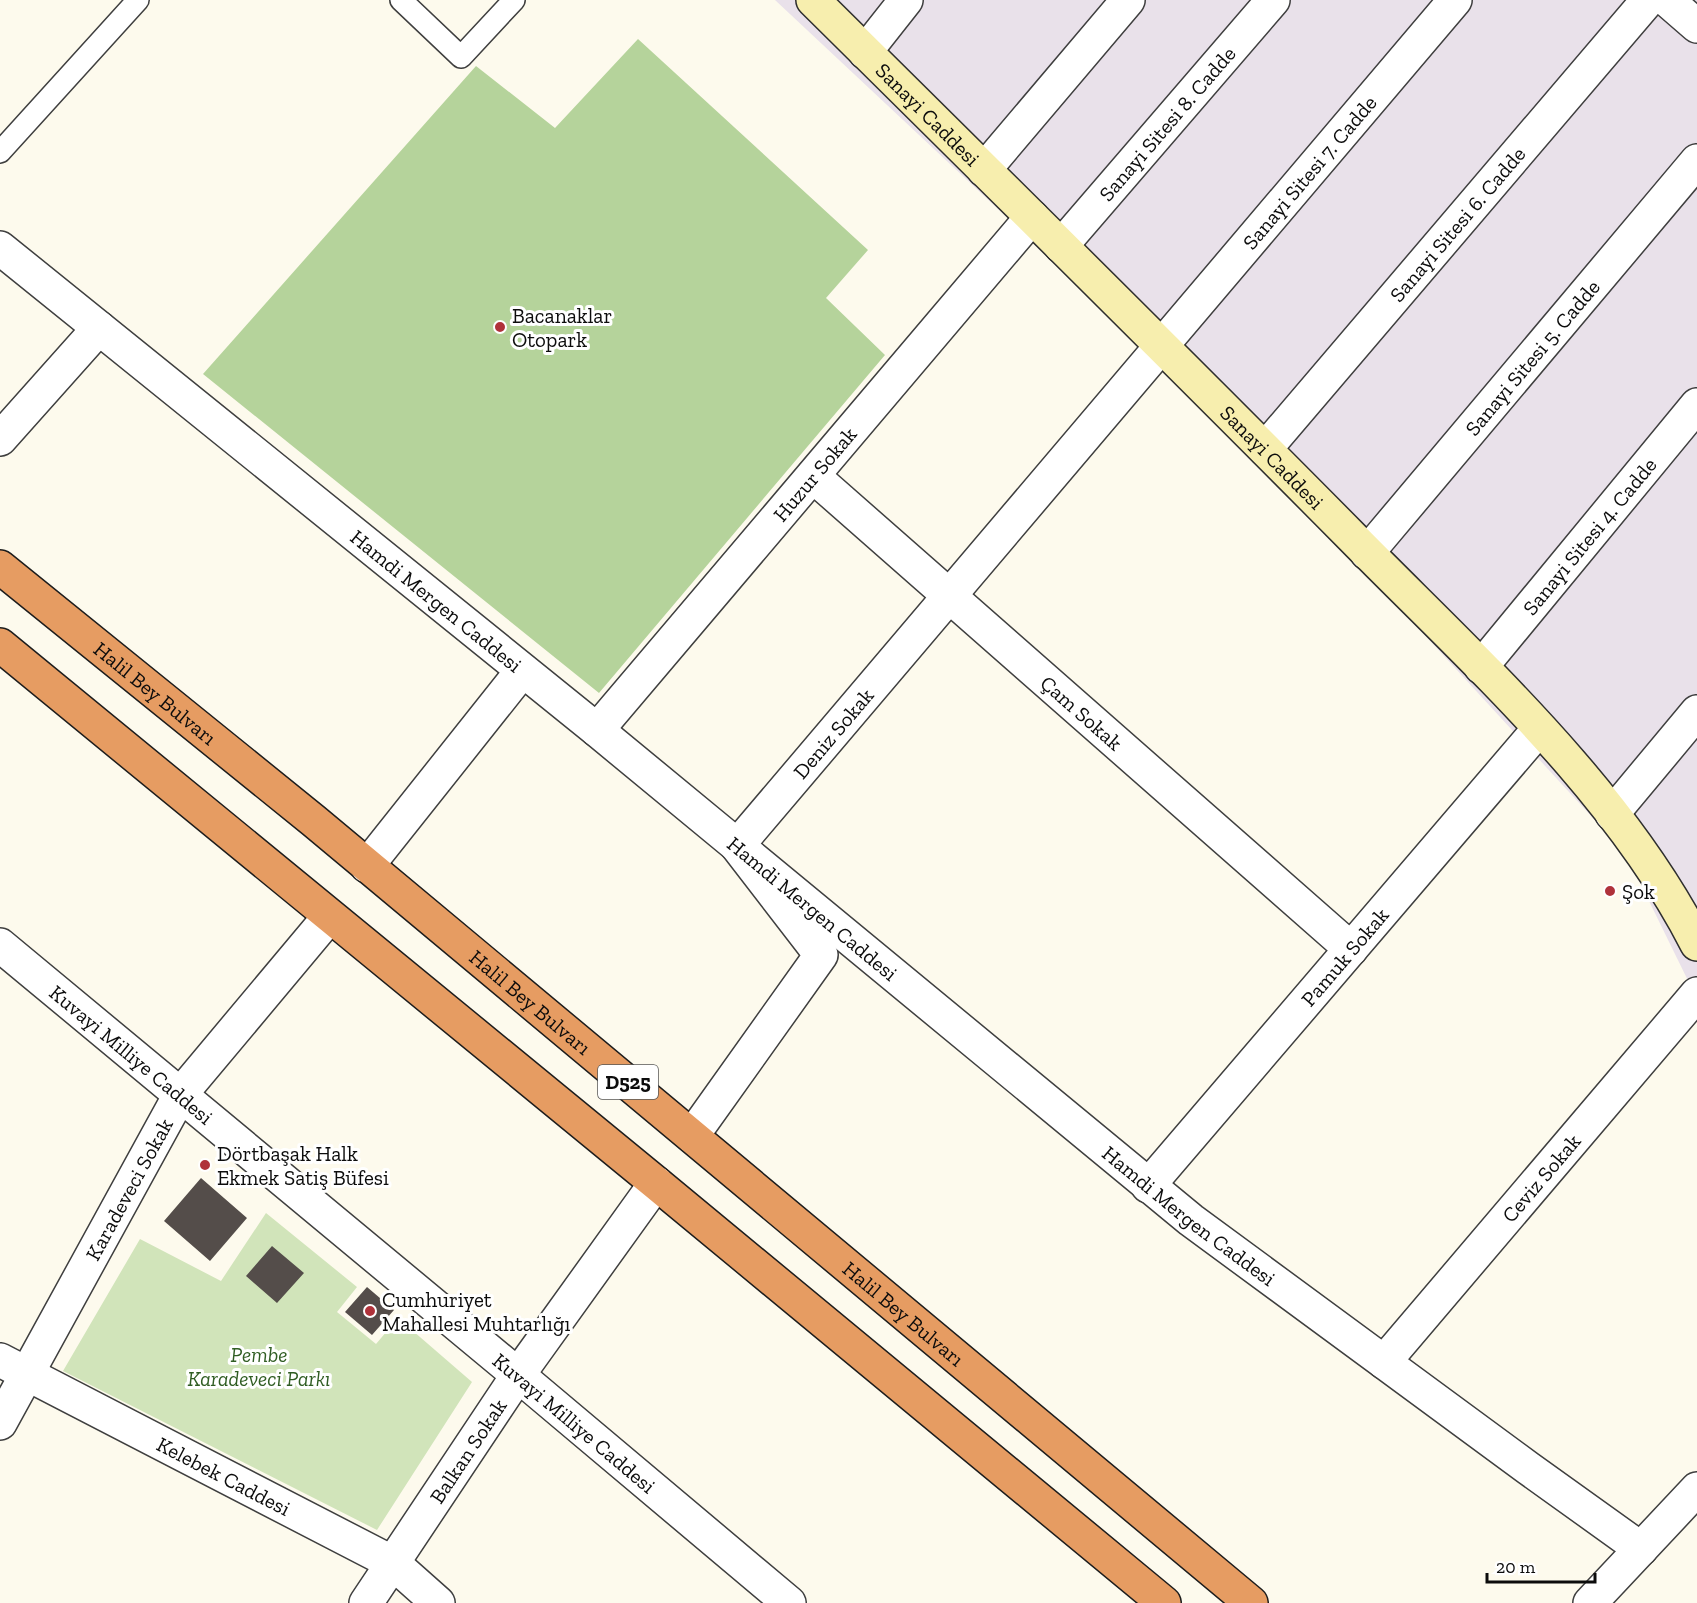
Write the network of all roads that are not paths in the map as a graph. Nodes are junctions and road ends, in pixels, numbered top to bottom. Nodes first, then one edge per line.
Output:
1 (138, 0) edge
2 (401, 0) edge
3 (514, 0) edge
4 (813, 0) edge
5 (906, 0) edge
6 (1128, 0) edge
7 (1273, 0) edge
8 (1455, 0) edge
9 (1648, 0) edge
10 (1666, 0) edge
11 (1697, 26) edge
12 (865, 52) junction
13 (0, 152) edge
14 (1697, 161) edge
15 (984, 170) junction
16 (1032, 217) junction
17 (1061, 246) junction
18 (0, 248) edge
19 (99, 328) junction
20 (1161, 345) junction
21 (1697, 405) edge
22 (0, 439) edge
23 (1265, 449) junction
24 (813, 476) junction
25 (1367, 553) junction
26 (0, 567) edge
27 (949, 596) junction
28 (0, 645) edge
29 (1481, 667) junction
30 (522, 671) junction
31 (1697, 712) edge
32 (1539, 729) junction
33 (597, 730) junction
34 (1612, 814) junction
35 (737, 846) junction
36 (367, 866) junction
37 (330, 917) junction
38 (1697, 944) edge
39 (0, 945) edge
40 (1352, 949) junction
41 (1697, 994) edge
42 (180, 1095) junction
43 (692, 1136) junction
44 (656, 1183) junction
45 (1148, 1186) junction
46 (1384, 1362) junction
47 (13, 1367) edge
48 (518, 1375) junction
49 (0, 1423) edge
50 (1697, 1490) edge
51 (1641, 1549) junction
52 (393, 1563) junction
53 (1600, 1600) edge
54 (366, 1603) edge
55 (438, 1603) edge
56 (789, 1603) edge
57 (1164, 1603) edge
58 (1251, 1603) edge

1 - 13 lane
2 - 3 lane
4 - 12 street, Sanayi Caddesi
5 - 12 street
6 - 15 street
7 - 17 street, Sanayi Sitesi 8. Cadde
8 - 20 street, Sanayi Sitesi 7. Cadde
9 - 23 street, Sanayi Sitesi 6. Cadde
10 - 11 street
12 - 15 street, Sanayi Caddesi
14 - 25 street, Sanayi Sitesi 5. Cadde
15 - 16 street, Sanayi Caddesi
16 - 17 street, Sanayi Caddesi
16 - 24 street, Huzur Sokak
17 - 20 street, Sanayi Caddesi
18 - 19 street, Hamdi Mergen Caddesi
19 - 22 street
19 - 30 street, Hamdi Mergen Caddesi
20 - 23 street, Sanayi Caddesi
20 - 27 street, Deniz Sokak
21 - 29 street, Sanayi Sitesi 4. Cadde
23 - 25 street, Sanayi Caddesi
24 - 27 street, Çam Sokak
24 - 33 street, Huzur Sokak
25 - 29 street, Sanayi Caddesi
26 - 36 highway, Halil Bey Bulvarı / D525
27 - 35 street, Deniz Sokak
27 - 40 street, Çam Sokak
28 - 37 highway, D525
29 - 32 street, Sanayi Caddesi
30 - 33 street, Hamdi Mergen Caddesi
30 - 36 street
31 - 34 street
32 - 34 street, Sanayi Caddesi
32 - 40 street, Pamuk Sokak
33 - 35 street, Hamdi Mergen Caddesi
34 - 38 street, Sanayi Caddesi
35 - 43 street
35 - 45 street, Hamdi Mergen Caddesi
36 - 43 highway, Halil Bey Bulvarı / D525
37 - 42 street, Karadeveci Sokak
37 - 44 highway, D525
39 - 42 street, Kuvayi Milliye Caddesi
40 - 45 street, Pamuk Sokak
41 - 46 street, Ceviz Sokak
42 - 47 street, Karadeveci Sokak
42 - 48 street, Kuvayi Milliye Caddesi
43 - 58 highway, Halil Bey Bulvarı / D525
44 - 48 street, Balkan Sokak
44 - 57 highway, D525
45 - 46 street, Hamdi Mergen Caddesi
46 - 51 street, Hamdi Mergen Caddesi
47 - 49 street, Karadeveci Sokak
47 - 52 street, Kelebek Caddesi
48 - 52 street, Balkan Sokak
48 - 56 street, Kuvayi Milliye Caddesi
50 - 51 street
51 - 53 street
52 - 54 street, Balkan Sokak
52 - 55 street, Kelebek Caddesi

